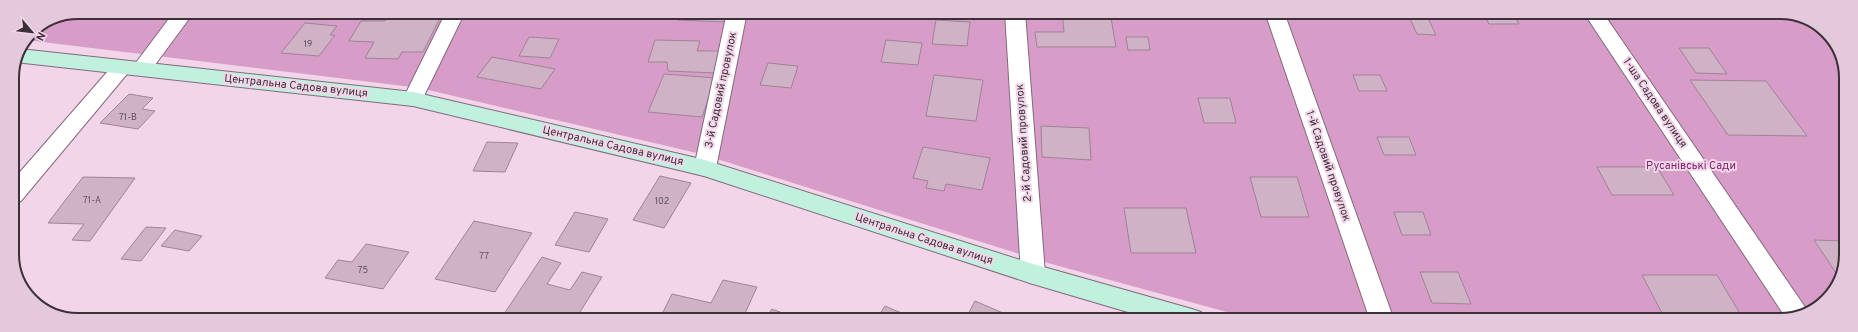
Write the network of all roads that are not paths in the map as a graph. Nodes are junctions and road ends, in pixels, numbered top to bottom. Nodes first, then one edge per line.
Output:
1 (178, 19) edge
2 (453, 19) edge
3 (736, 19) edge
4 (1015, 19) edge
5 (1276, 19) edge
6 (1598, 19) edge
7 (23, 56) edge
8 (132, 68) junction
9 (413, 99) junction
10 (705, 168) junction
11 (19, 189) edge
12 (1033, 274) junction
13 (1795, 311) edge
14 (1168, 313) edge
15 (1380, 313) edge

1 - 8 street
2 - 9 street
3 - 10 street, 3-й Садовий провулок
4 - 12 street, 2-й Садовий провулок
5 - 15 street, 1-й Садовий провулок
6 - 13 street, 1-ша Садова вулиця
7 - 8 main road, Центральна Садова вулиця
8 - 9 main road, Центральна Садова вулиця
8 - 11 street
9 - 10 main road, Центральна Садова вулиця
10 - 12 main road, Центральна Садова вулиця
12 - 14 main road, Центральна Садова вулиця

